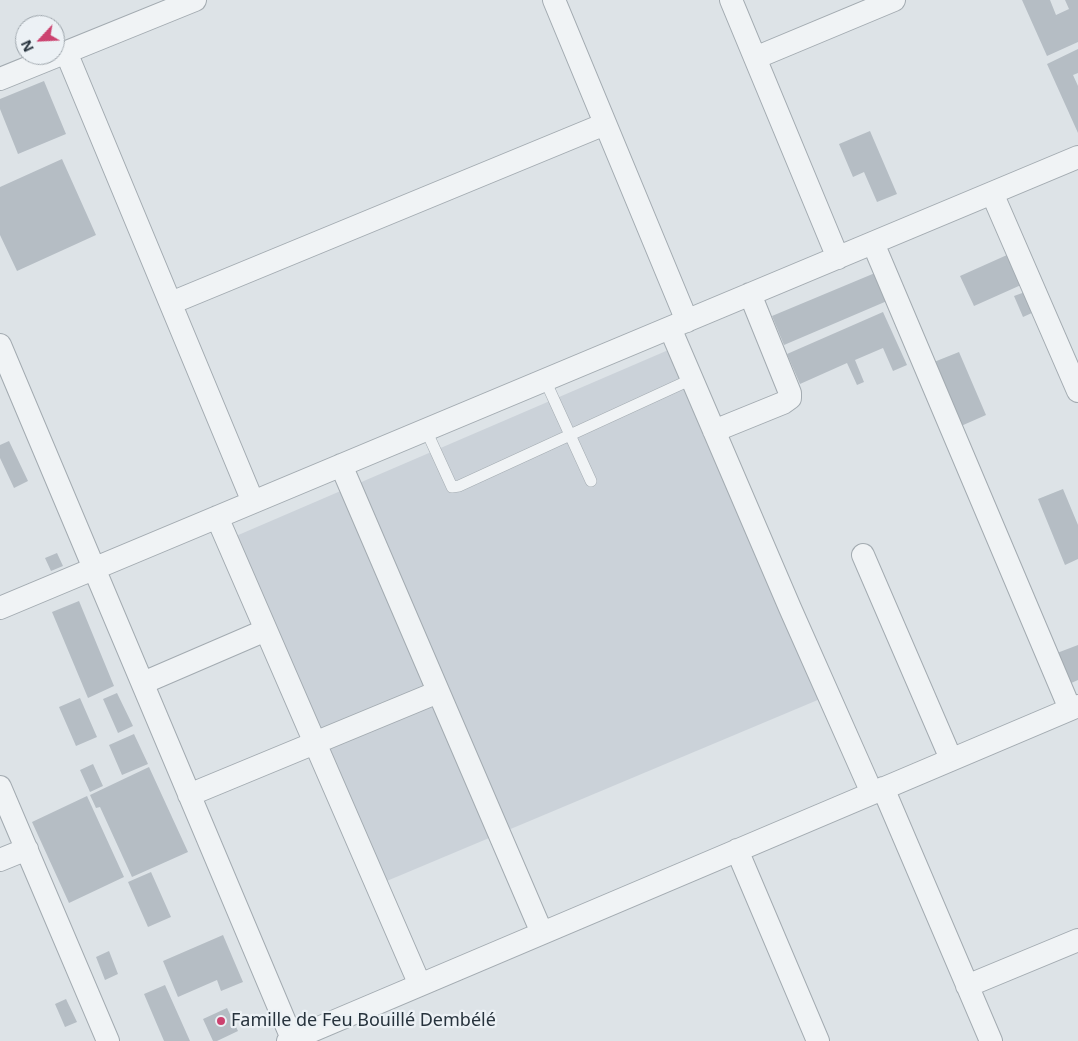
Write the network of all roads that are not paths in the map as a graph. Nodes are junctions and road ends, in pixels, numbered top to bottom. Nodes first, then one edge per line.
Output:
1 (194, 0) edge
2 (554, 0) edge
3 (731, 0) edge
4 (894, 0) edge
5 (66, 52) junction
6 (755, 58) junction
7 (0, 79) edge
8 (605, 124) junction
9 (1078, 157) edge
10 (992, 193) junction
11 (873, 243) junction
12 (838, 258) junction
13 (750, 294) junction
14 (171, 303) junction
15 (678, 324) junction
16 (0, 345) edge
17 (6, 374) edge
18 (692, 379) junction
19 (545, 380) junction
20 (1078, 391) edge
21 (426, 430) junction
22 (714, 431) junction
23 (570, 435) junction
24 (341, 465) junction
25 (591, 481) dead end
26 (254, 502) junction
27 (217, 517) junction
28 (863, 555) dead end
29 (94, 568) junction
30 (0, 608) edge
31 (266, 630) junction
32 (143, 683) junction
33 (438, 692) junction
34 (1074, 707) edge
35 (315, 743) junction
36 (951, 759) junction
37 (0, 787) edge
38 (878, 791) junction
39 (190, 795) junction
40 (26, 849) junction
41 (737, 850) junction
42 (0, 860) edge
43 (542, 933) junction
44 (1078, 940) edge
45 (420, 985) junction
46 (968, 986) junction
47 (291, 1040) edge
48 (108, 1041) edge
49 (818, 1041) edge
50 (991, 1041) edge

1 - 5 street
2 - 8 street
3 - 6 street
4 - 6 street
5 - 7 street
5 - 14 street
6 - 12 street
8 - 14 street
8 - 15 street
9 - 10 street
10 - 11 street
10 - 20 street
11 - 12 street
11 - 34 street
12 - 13 street
13 - 15 street
13 - 22 street
14 - 26 street
15 - 18 street
15 - 19 street
16 - 17 street
17 - 29 street
18 - 22 street
18 - 23 lane
19 - 21 street
19 - 23 lane
21 - 23 lane
21 - 24 street
22 - 38 street
23 - 25 lane
24 - 26 street
24 - 33 street
26 - 27 street
27 - 29 street
27 - 31 street
28 - 36 street
29 - 30 street
29 - 32 street
31 - 32 street
31 - 35 street
32 - 39 street
33 - 35 street
33 - 43 street
34 - 36 street
35 - 39 street
35 - 45 street
36 - 38 street
37 - 40 street
38 - 41 street
38 - 46 street
39 - 47 street
40 - 42 street
40 - 48 street
41 - 43 street
41 - 49 street
43 - 45 street
44 - 46 street
45 - 47 street
46 - 50 street

